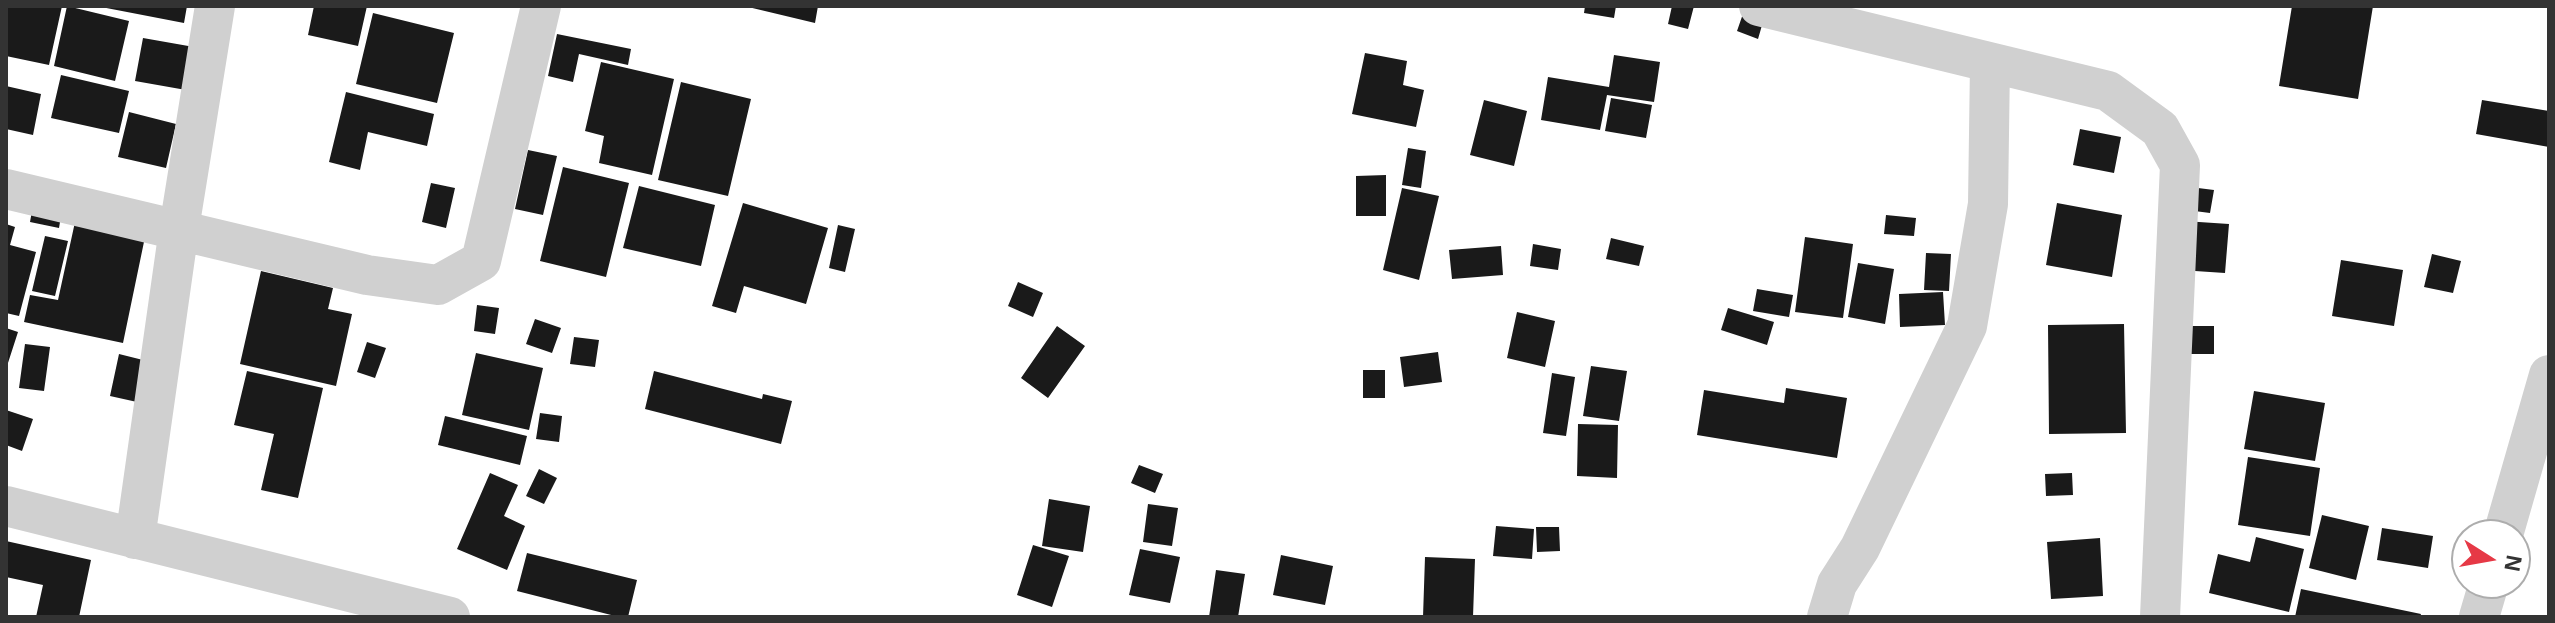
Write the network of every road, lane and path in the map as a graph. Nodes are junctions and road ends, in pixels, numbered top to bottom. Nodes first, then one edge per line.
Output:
1 (215, 6) edge
2 (541, 6) edge
3 (1759, 6) edge
4 (1990, 63) junction
5 (6, 189) edge
6 (179, 229) junction
7 (2549, 375) edge
8 (6, 506) edge
9 (2508, 519) edge
10 (135, 539) junction
11 (450, 617) edge
12 (1827, 617) edge
13 (2160, 617) edge

1 - 6 street
2 - 6 street
3 - 4 street
4 - 12 street
4 - 13 street
5 - 6 street
6 - 10 street
7 - 9 street
8 - 10 street
10 - 11 street

